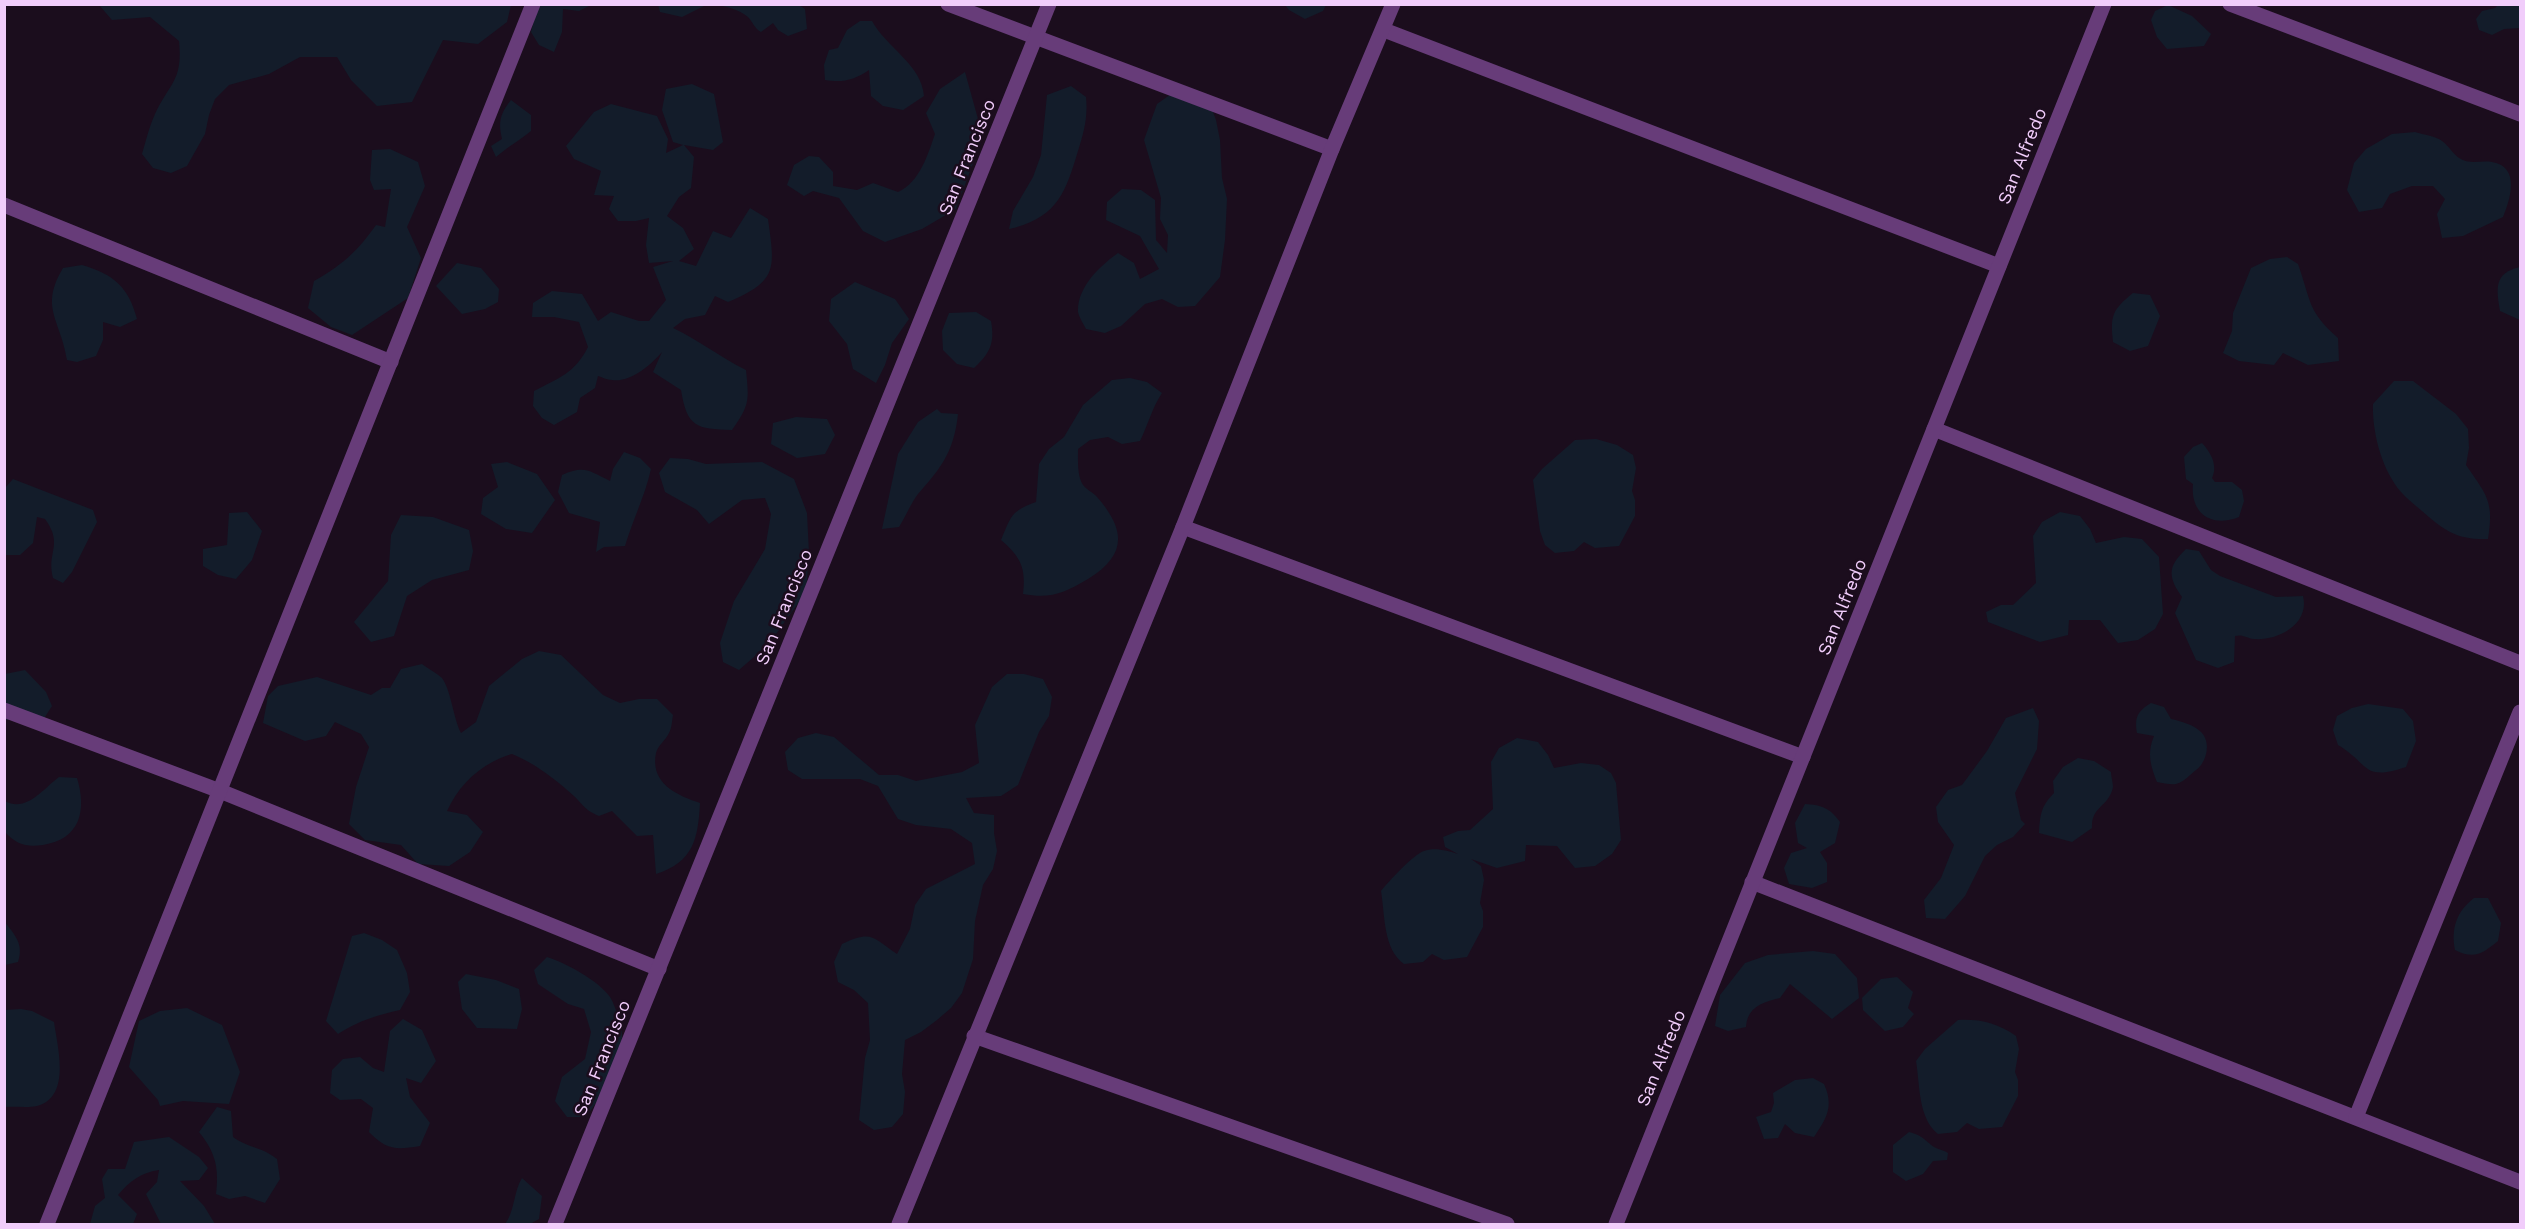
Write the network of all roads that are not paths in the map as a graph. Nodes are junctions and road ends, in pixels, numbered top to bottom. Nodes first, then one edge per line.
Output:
1 (533, 4) edge
2 (948, 4) edge
3 (1049, 4) edge
4 (1393, 4) edge
5 (2104, 4) edge
6 (2230, 4) edge
7 (1384, 30) junction
8 (1036, 38) junction
9 (2520, 114) edge
10 (1332, 149) junction
11 (4, 206) edge
12 (1999, 266) junction
13 (391, 362) junction
14 (1934, 429) junction
15 (1183, 527) junction
16 (2520, 663) edge
17 (4, 710) edge
18 (2520, 712) edge
19 (1803, 757) junction
20 (220, 791) junction
21 (1752, 882) junction
22 (659, 969) junction
23 (974, 1036) junction
24 (2356, 1117) junction
25 (2520, 1182) edge
26 (47, 1224) edge
27 (555, 1224) edge
28 (899, 1224) edge
29 (1507, 1224) edge
30 (1616, 1224) edge

1 - 13 street
2 - 8 street
3 - 8 street, San Francisco
4 - 7 street
5 - 12 street, San Alfredo
6 - 9 street
7 - 10 street
7 - 12 street
8 - 10 street
8 - 22 street, San Francisco
10 - 15 street
11 - 13 street
12 - 14 street, San Alfredo
13 - 20 street
14 - 16 street
14 - 19 street, San Alfredo
15 - 19 street
15 - 23 street
17 - 20 street
18 - 24 street
19 - 21 street, San Alfredo
20 - 22 street
20 - 26 street
21 - 24 street
21 - 30 street, San Alfredo
22 - 27 street, San Francisco
23 - 28 street
23 - 29 street
24 - 25 street

